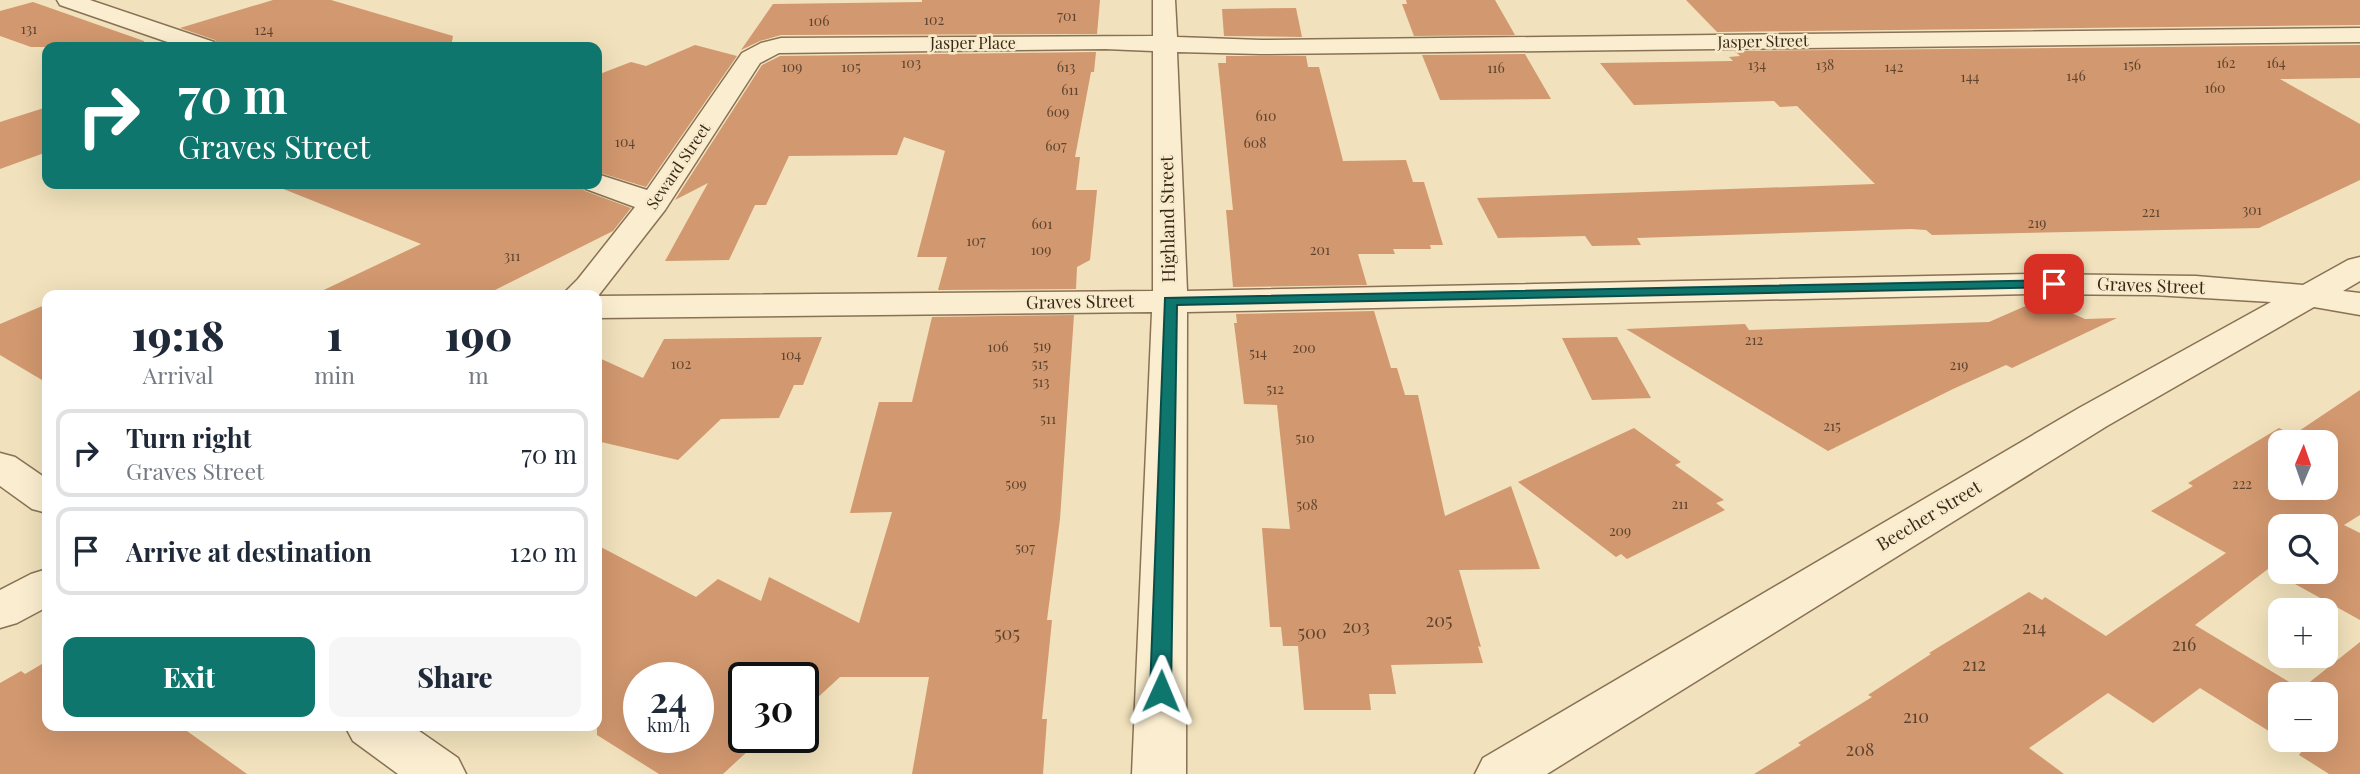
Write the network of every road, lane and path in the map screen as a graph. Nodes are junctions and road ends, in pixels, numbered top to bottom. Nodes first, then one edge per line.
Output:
1 (68, 0) edge
2 (1164, 0) edge
3 (2360, 35) edge
4 (190, 42) edge
5 (781, 45) joint
6 (1165, 46) junction
7 (602, 185) edge
8 (654, 203) junction
9 (2360, 267) edge
10 (585, 290) edge
11 (2311, 295) junction
12 (1170, 301) junction
13 (2360, 304) edge
14 (602, 307) edge
15 (0, 466) edge
16 (42, 495) edge
17 (42, 589) edge
18 (0, 611) edge
19 (378, 731) edge
20 (439, 774) edge
21 (1159, 774) edge
22 (1502, 774) edge

1 - 4 street
2 - 6 street, Highland Street
3 - 6 street, Jasper Street
5 - 6 street, Jasper Place
5 - 8 street, Seward Street
6 - 12 street, Highland Street
7 - 8 street
8 - 10 street, Seward Street
9 - 11 street, Beecher Street
11 - 12 street, Graves Street
11 - 13 street, Graves Street
11 - 22 street, Beecher Street
12 - 14 street, Graves Street
12 - 21 street, Highland Street
15 - 16 street
17 - 18 street
19 - 20 street

